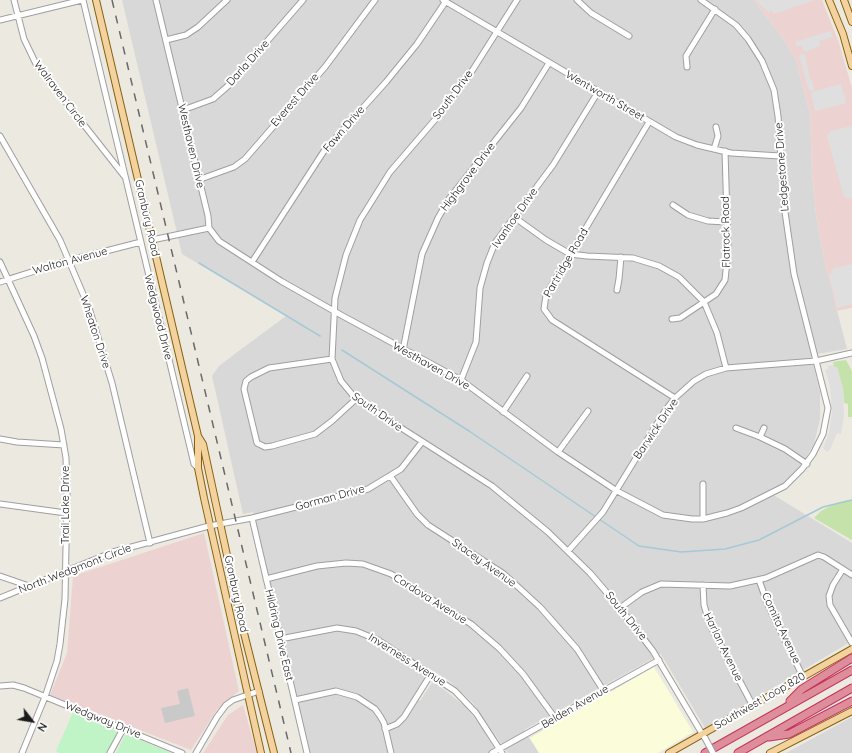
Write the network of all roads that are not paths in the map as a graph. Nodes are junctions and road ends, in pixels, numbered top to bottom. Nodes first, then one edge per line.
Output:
1 (14, 0) edge
2 (82, 0) edge
3 (96, 0) edge
4 (156, 0) edge
5 (227, 0) edge
6 (303, 0) edge
7 (375, 0) edge
8 (517, 0) edge
9 (577, 0) edge
10 (701, 0) edge
11 (829, 0) edge
12 (844, 0) edge
13 (444, 1) edge
14 (715, 9) junction
15 (18, 16) junction
16 (0, 20) edge
17 (852, 22) edge
18 (497, 32) junction
19 (629, 36) dead end
20 (166, 40) junction
21 (549, 63) junction
22 (852, 66) edge
23 (686, 67) dead end
24 (598, 92) junction
25 (183, 110) junction
26 (649, 122) junction
27 (716, 127) dead end
28 (0, 136) edge
29 (714, 149) junction
30 (725, 152) junction
31 (780, 156) junction
32 (125, 178) junction
33 (198, 180) junction
34 (673, 205) dead end
35 (514, 217) junction
36 (726, 222) junction
37 (209, 228) junction
38 (152, 240) junction
39 (141, 242) junction
40 (570, 254) junction
41 (621, 257) junction
42 (69, 261) junction
43 (0, 262) edge
44 (252, 262) junction
45 (8, 279) junction
46 (0, 282) edge
47 (617, 290) dead end
48 (704, 302) junction
49 (333, 311) junction
50 (672, 319) dead end
51 (403, 350) junction
52 (852, 353) edge
53 (332, 358) junction
54 (816, 361) junction
55 (726, 368) junction
56 (527, 376) dead end
57 (461, 380) junction
58 (675, 398) junction
59 (356, 399) junction
60 (588, 411) dead end
61 (503, 412) junction
62 (736, 428) dead end
63 (764, 428) dead end
64 (198, 436) junction
65 (760, 437) junction
66 (0, 439) edge
67 (422, 442) junction
68 (64, 445) junction
69 (558, 452) junction
70 (807, 464) junction
71 (198, 468) junction
72 (391, 477) junction
73 (703, 484) dead end
74 (617, 491) junction
75 (216, 503) junction
76 (0, 504) edge
77 (66, 513) junction
78 (252, 518) junction
79 (703, 519) junction
80 (221, 523) junction
81 (209, 526) junction
82 (150, 543) junction
83 (568, 551) junction
84 (843, 569) junction
85 (65, 571) junction
86 (852, 575) edge
87 (0, 576) edge
88 (266, 579) junction
89 (759, 580) junction
90 (703, 585) junction
91 (29, 586) junction
92 (0, 598) edge
93 (620, 608) junction
94 (280, 639) junction
95 (852, 643) edge
96 (852, 649) edge
97 (852, 658) edge
98 (659, 660) junction
99 (852, 670) edge
100 (431, 674) junction
101 (803, 676) junction
102 (0, 686) edge
103 (852, 688) edge
104 (603, 690) junction
105 (259, 691) junction
106 (248, 695) junction
107 (45, 696) junction
108 (295, 700) junction
109 (852, 701) edge
110 (753, 706) junction
111 (785, 707) junction
112 (852, 711) edge
113 (555, 718) junction
114 (123, 729) junction
115 (386, 729) junction
116 (704, 736) junction
117 (765, 738) junction
118 (501, 751) edge
119 (22, 753) edge
120 (110, 753) edge
121 (182, 753) edge
122 (196, 753) edge
123 (261, 753) edge
124 (274, 753) edge
125 (307, 753) edge
126 (391, 753) edge
127 (492, 753) edge
128 (669, 753) edge
129 (705, 753) edge
130 (713, 753) edge
131 (738, 753) edge
132 (770, 753) edge

1 - 15 street, Walraven Circle
2 - 15 street
2 - 32 street, Wedgwood Drive
3 - 38 main road, Granbury Road
4 - 20 street, Westhaven Drive
5 - 20 street
6 - 25 street, Darla Drive
7 - 33 street, Everest Drive
8 - 18 street, South Drive
9 - 19 street
10 - 14 street, Ledgestone Drive
11 - 22 main road
12 - 17 main road
13 - 18 street, Wentworth Street
13 - 44 street, Fawn Drive
14 - 23 street
14 - 31 street, Ledgestone Drive
15 - 16 street
15 - 32 street, Walraven Circle
18 - 21 street, Wentworth Street
18 - 49 street, South Drive
20 - 25 street, Westhaven Drive
21 - 24 street, Wentworth Street
21 - 51 street, Highgrove Drive
24 - 26 street, Wentworth Street
24 - 35 street, Ivanhoe Drive
25 - 33 street, Westhaven Drive
26 - 29 street, Wentworth Street
26 - 40 street, Partridge Road
27 - 29 street
28 - 42 street, Wheaton Drive
29 - 30 street, Wentworth Street
30 - 31 street, Wentworth Street
30 - 36 street, Flatrock Road
31 - 54 street, Ledgestone Drive
32 - 39 street, Wedgwood Drive
33 - 37 street, Westhaven Drive
34 - 36 street
35 - 40 street
35 - 57 street, Ivanhoe Drive
36 - 48 street, Flatrock Road
37 - 38 street
37 - 44 street, Westhaven Drive
38 - 64 main road, Granbury Road
39 - 42 street, Walton Avenue
39 - 71 street, Wedgwood Drive
40 - 41 street
40 - 58 street, Partridge Road
41 - 47 street
41 - 48 street
42 - 45 street, Walton Avenue
42 - 82 street, Wheaton Drive
43 - 45 street, Trail Lake Drive
44 - 49 street, Westhaven Drive
45 - 46 street, Walton Avenue
45 - 68 street, Trail Lake Drive
48 - 50 street, Flatrock Road
48 - 55 street
49 - 51 street, Westhaven Drive
49 - 53 street, South Drive
51 - 57 street, Westhaven Drive
52 - 54 street, Barwick Drive
53 - 59 street, South Drive
53 - 59 street
54 - 55 street, Barwick Drive
54 - 70 street, Westhaven Drive
55 - 58 street, Barwick Drive
56 - 61 street
57 - 61 street, Westhaven Drive
58 - 74 street, Barwick Drive
59 - 67 street, South Drive
60 - 69 street
61 - 69 street, Westhaven Drive
62 - 65 street
63 - 65 street
64 - 71 main road, Granbury Road
64 - 75 main road, Granbury Road
65 - 70 street
66 - 68 street
67 - 72 street, Gorman Drive
67 - 83 street, South Drive
68 - 77 street, Trail Lake Drive
69 - 74 street, Westhaven Drive
70 - 79 street, Westhaven Drive
71 - 75 main road
71 - 81 main road, Granbury Road
72 - 78 street, Gorman Drive
72 - 104 street, Stacey Avenue
73 - 79 street
74 - 79 street, Westhaven Drive
74 - 83 street, Barwick Drive
75 - 80 main road, Granbury Road
76 - 77 street
77 - 85 street, Trail Lake Drive
78 - 80 street, Gorman Drive
78 - 88 street, Hildring Drive East
80 - 81 street, North Wedgmont Circle
80 - 105 main road, Granbury Road
81 - 82 street, North Wedgmont Circle
81 - 106 main road, Granbury Road
82 - 85 street, North Wedgmont Circle
83 - 93 street, South Drive
84 - 86 street
84 - 89 street
84 - 95 street
85 - 91 street, North Wedgmont Circle
85 - 107 street, Trail Lake Drive
87 - 91 street
88 - 94 street, Hildring Drive East
88 - 113 street, Cordova Avenue
89 - 90 street
89 - 101 street, Comita Avenue
90 - 93 street
90 - 110 street, Harlan Avenue
91 - 92 street, North Wedgmont Circle
93 - 98 street, South Drive
94 - 100 street, Inverness Avenue
94 - 108 street, Hildring Drive East
96 - 101 main road, Southwest Loop 820
97 - 111 highway
98 - 104 street, Belden Avenue
98 - 116 street, South Drive
99 - 111 highway
100 - 115 street
100 - 118 street, Inverness Avenue
101 - 110 main road, Southwest Loop 820
102 - 107 street, Wedgway Drive
103 - 117 highway
104 - 113 street, Belden Avenue
105 - 106 street
105 - 124 main road, Granbury Road
106 - 122 street
106 - 123 main road, Granbury Road
107 - 114 street, Wedgway Drive
107 - 119 street, Trail Lake Drive
108 - 115 street
108 - 125 street, Hildring Drive East
109 - 117 highway
110 - 116 main road, Southwest Loop 820
111 - 129 highway
112 - 132 main road
113 - 118 street, Belden Avenue
114 - 120 street
114 - 121 street, Wedgway Drive
115 - 126 street
116 - 128 main road, Southwest Loop 820
116 - 130 street, South Drive, bridge
117 - 131 highway
118 - 127 street, Belden Avenue

